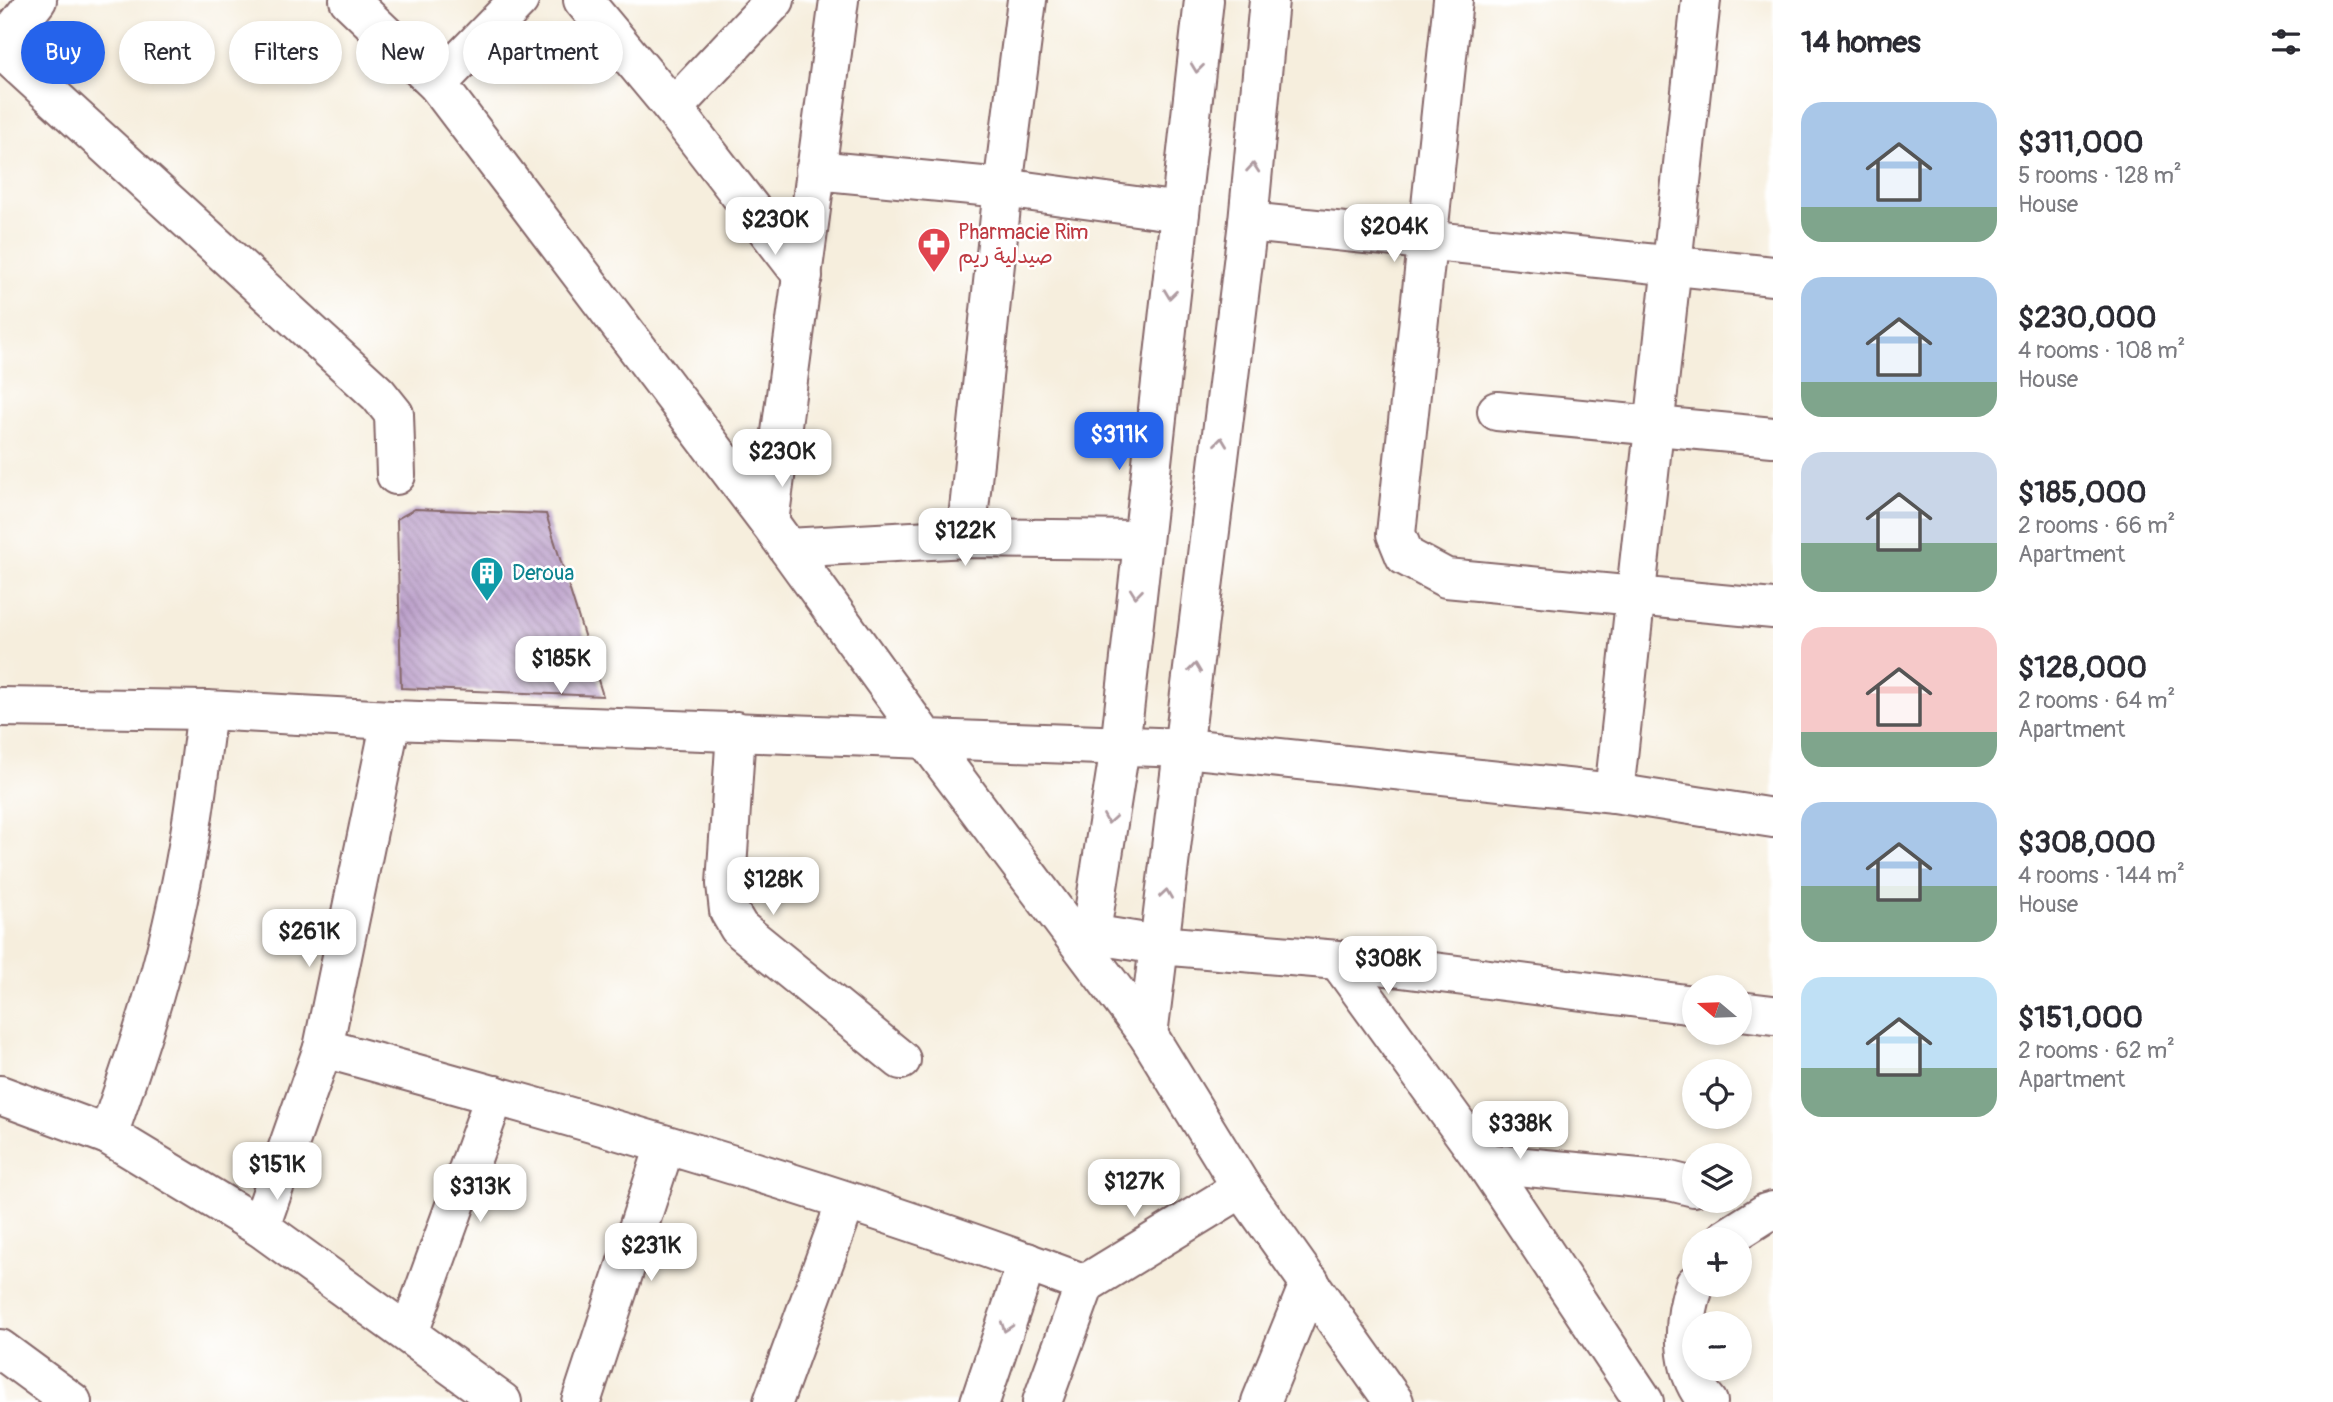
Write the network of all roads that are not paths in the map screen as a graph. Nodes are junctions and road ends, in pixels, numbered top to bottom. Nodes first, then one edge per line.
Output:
1 (37, 0) edge
2 (349, 0) edge
3 (519, 0) edge
4 (583, 0) edge
5 (775, 0) edge
6 (839, 0) edge
7 (1027, 0) edge
8 (1204, 0) edge
9 (1269, 0) edge
10 (1453, 0) edge
11 (1701, 0) edge
12 (371, 21) edge
13 (449, 72) edge
14 (437, 84) edge
15 (673, 108) junction
16 (815, 170) junction
17 (1003, 188) junction
18 (1180, 212) junction
19 (1248, 222) junction
20 (1426, 240) junction
21 (1673, 266) junction
22 (803, 276) junction
23 (1773, 276) edge
24 (1497, 411) dead end
25 (1655, 428) junction
26 (1773, 437) edge
27 (396, 475) dead end
28 (779, 535) junction
29 (966, 538) junction
30 (1141, 540) junction
31 (1636, 595) junction
32 (1773, 609) edge
33 (0, 707) edge
34 (207, 710) junction
35 (391, 720) junction
36 (736, 732) junction
37 (925, 738) junction
38 (1120, 747) junction
39 (1185, 748) junction
40 (1614, 793) junction
41 (1773, 818) edge
42 (1089, 943) junction
43 (1159, 944) junction
44 (1338, 960) junction
45 (1682, 1003) edge
46 (1752, 1012) edge
47 (1773, 1015) edge
48 (1148, 1035) junction
49 (323, 1048) junction
50 (901, 1060) dead end
51 (0, 1095) edge
52 (495, 1095) junction
53 (108, 1135) junction
54 (665, 1146) junction
55 (1485, 1163) junction
56 (1682, 1184) edge
57 (1242, 1188) junction
58 (846, 1202) junction
59 (1759, 1208) edge
60 (260, 1227) junction
61 (1738, 1227) edge
62 (1027, 1262) junction
63 (1310, 1282) junction
64 (1085, 1284) junction
65 (1690, 1297) edge
66 (408, 1333) junction
67 (0, 1349) edge
68 (1701, 1399) edge
69 (72, 1402) edge
70 (502, 1402) edge
71 (581, 1402) edge
72 (774, 1402) edge
73 (981, 1402) edge
74 (1042, 1402) edge
75 (1261, 1402) edge
76 (1394, 1402) edge
77 (1644, 1402) edge

1 - 27 street
2 - 12 street
3 - 13 street
4 - 15 street
5 - 15 street
6 - 16 street
7 - 17 street
8 -> 18 street
19 -> 9 street
10 - 20 street
11 - 21 street
14 - 28 street
15 - 22 street
16 - 17 street
16 - 22 street
17 - 18 street
17 - 29 street
18 -> 30 street
19 - 20 street
39 -> 19 street
20 - 21 street
20 - 31 street
21 - 23 street
21 - 25 street
22 - 28 street
24 - 25 street
25 - 26 street
25 - 31 street
28 - 29 street
28 - 37 street
29 - 30 street
30 -> 38 street
31 - 32 street
31 - 40 street
33 - 34 street
34 - 35 street
34 - 53 street
35 - 36 street
35 - 49 street
36 - 37 street
36 - 50 street
37 - 38 street
37 - 42 street
38 - 39 street
38 -> 42 street
39 - 40 street
43 -> 39 street
40 - 41 street
42 - 43 street
42 - 48 street
43 - 44 street
43 - 48 street
44 - 45 street
44 - 55 street
46 - 47 street
48 - 57 street
49 - 52 street
49 - 60 street
51 - 53 street
52 - 54 street
52 - 66 street
53 - 60 street
54 - 58 street
54 - 71 street
55 - 56 street
55 - 77 street
57 - 63 street
57 - 64 street
58 - 62 street
58 - 72 street
59 - 61 street
60 - 66 street
62 - 64 street
62 -> 73 street
63 - 75 street
63 - 76 street
64 - 74 street
65 - 68 street
66 - 70 street
67 - 69 street

